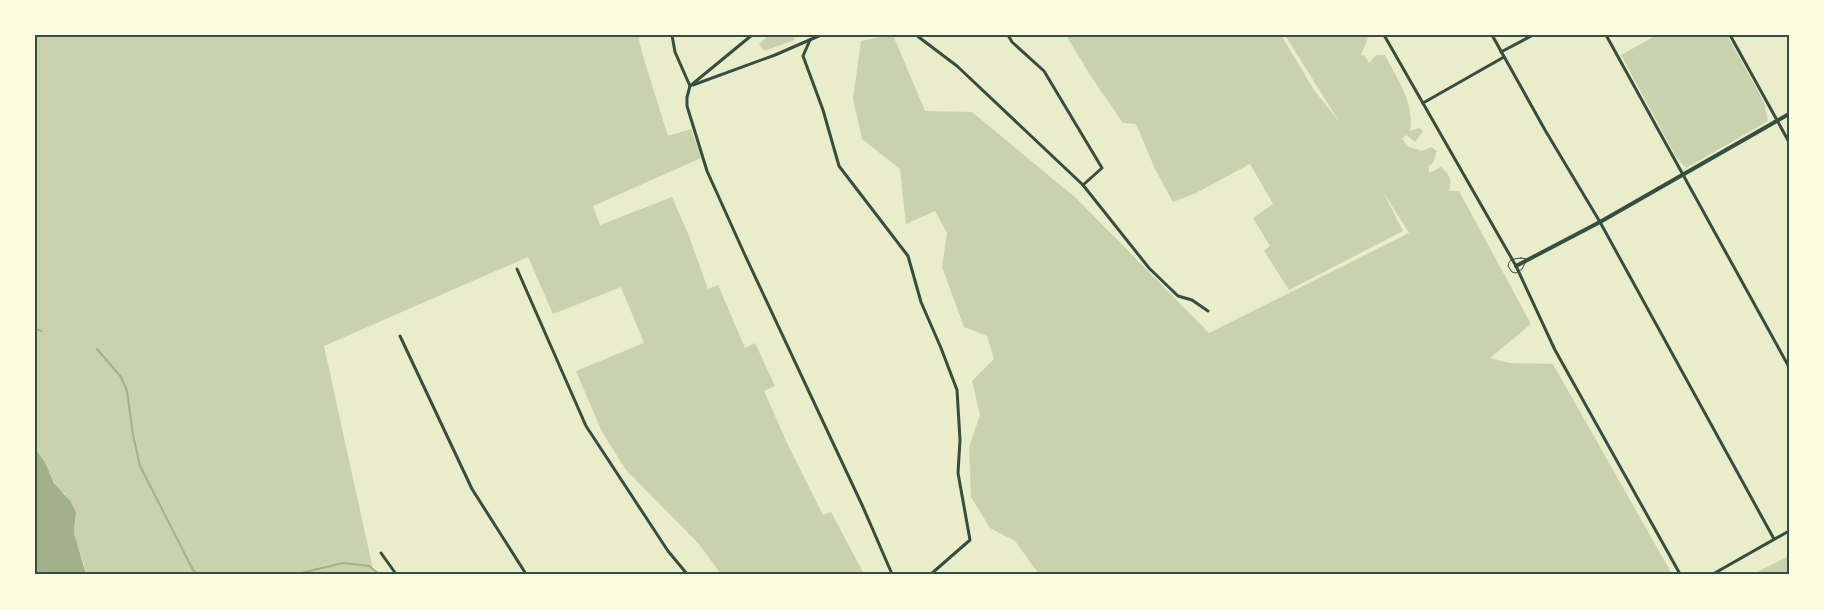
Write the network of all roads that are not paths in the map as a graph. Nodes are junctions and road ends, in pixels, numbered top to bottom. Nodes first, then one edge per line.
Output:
1 (672, 35) edge
2 (752, 35) edge
3 (821, 35) edge
4 (916, 35) edge
5 (1008, 35) edge
6 (1384, 35) edge
7 (1492, 35) edge
8 (1533, 35) edge
9 (1606, 35) edge
10 (1730, 35) edge
11 (810, 40) junction
12 (1501, 52) junction
13 (1504, 57) junction
14 (690, 86) junction
15 (1423, 103) junction
16 (1789, 114) edge
17 (1778, 121) junction
18 (1789, 142) edge
19 (1683, 174) junction
20 (1083, 185) junction
21 (1600, 222) junction
22 (1527, 259) junction
23 (1512, 260) junction
24 (1516, 266) junction
25 (518, 268) dead end
26 (1519, 272) junction
27 (1208, 311) dead end
28 (400, 336) dead end
29 (1789, 368) edge
30 (1789, 531) edge
31 (1774, 539) junction
32 (381, 553) dead end
33 (396, 574) edge
34 (526, 574) edge
35 (687, 574) edge
36 (892, 574) edge
37 (931, 574) edge
38 (1680, 574) edge
39 (1713, 574) edge

1 - 14 street
2 - 14 street
3 - 11 street
4 - 20 street
5 - 20 street
6 - 15 street
7 - 12 street
8 - 12 street
9 - 19 street
10 - 17 street
11 - 14 street
11 - 37 street
12 - 13 street
13 - 15 street
13 - 21 street
14 - 36 street
15 - 23 street
16 - 17 street
17 - 18 street
17 - 19 street
19 - 21 street
19 - 29 street
20 - 27 street
21 - 22 street
21 - 31 street
22 - 23 lane
22 - 24 street
22 - 26 lane
23 - 24 street
23 - 26 lane
24 - 26 street
25 - 35 street
26 - 38 street
28 - 34 street
30 - 31 street
31 - 39 street
32 - 33 street

